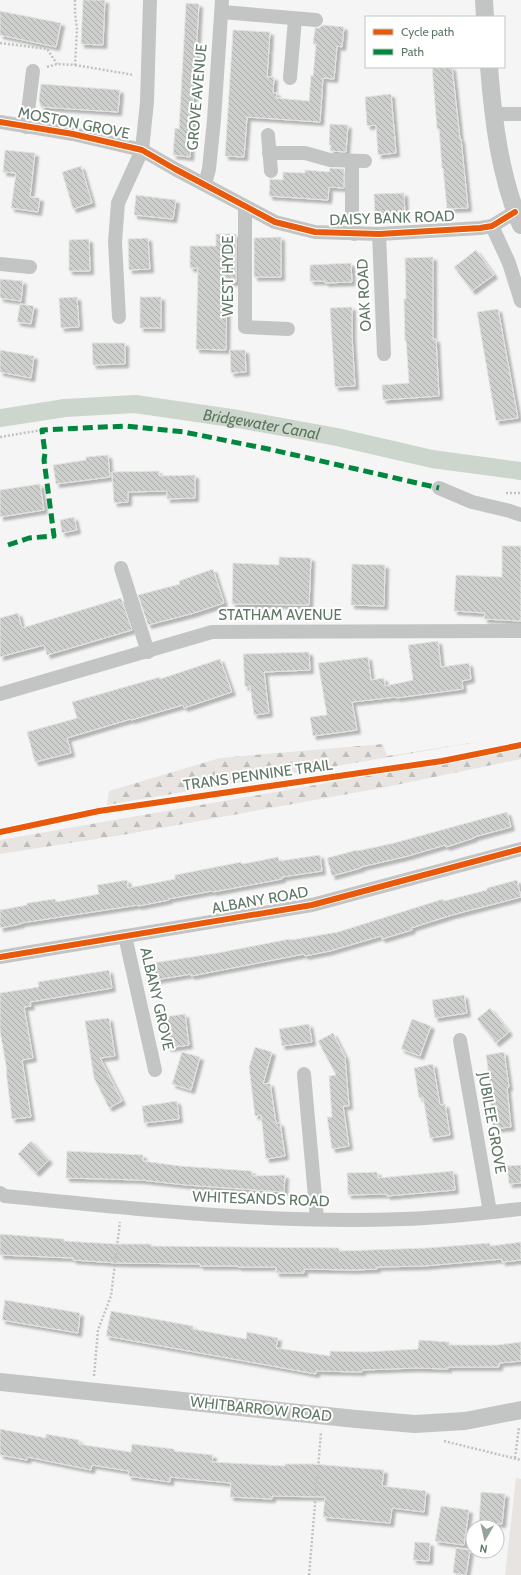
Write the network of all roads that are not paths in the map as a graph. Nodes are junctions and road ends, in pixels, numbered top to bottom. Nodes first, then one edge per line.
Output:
1 (150, 0) edge
2 (484, 0) edge
3 (222, 6) edge
4 (485, 16) edge
5 (295, 19) junction
6 (316, 20) dead end
7 (489, 68) edge
8 (33, 71) road end
9 (290, 78) dead end
10 (492, 114) junction
11 (521, 114) edge
12 (0, 122) edge
13 (26, 127) junction
14 (268, 135) dead end
15 (142, 150) junction
16 (269, 152) junction
17 (271, 171) dead end
18 (205, 184) junction
19 (245, 207) junction
20 (518, 219) edge
21 (492, 226) junction
22 (354, 234) junction
23 (379, 234) junction
24 (0, 264) edge
25 (30, 267) dead end
26 (521, 301) edge
27 (119, 317) dead end
28 (288, 329) dead end
29 (384, 354) dead end
30 (439, 488) dead end
31 (521, 515) edge
32 (121, 568) dead end
33 (521, 631) edge
34 (148, 652) junction
35 (0, 694) edge
36 (521, 849) edge
37 (125, 936) junction
38 (0, 957) edge
39 (460, 1040) dead end
40 (155, 1070) dead end
41 (304, 1074) dead end
42 (0, 1193) edge
43 (521, 1209) edge
44 (490, 1212) junction
45 (317, 1220) junction
46 (0, 1380) edge
47 (520, 1417) edge

1 - 15 street
2 - 4 street
3 - 5 street, GROVE AVENUE
3 - 18 street, GROVE AVENUE
5 - 6 street, GROVE AVENUE
5 - 9 street
7 - 10 street
8 - 13 street, MOSTON GROVE
10 - 11 street
10 - 20 street
12 - 13 street, MOSTON GROVE
13 - 15 street, MOSTON GROVE
14 - 16 street
15 - 18 street, DAISY BANK ROAD
15 - 27 street
16 - 17 street
16 - 22 street
18 - 19 street, DAISY BANK ROAD
19 - 22 street, DAISY BANK ROAD
19 - 28 street, WEST HYDE
20 - 21 street, DAISY BANK ROAD
21 - 23 street, DAISY BANK ROAD
21 - 26 street
22 - 23 street, DAISY BANK ROAD
23 - 29 street, OAK ROAD
24 - 25 street
30 - 31 street
32 - 34 street
33 - 34 street, STATHAM AVENUE
34 - 35 street, STATHAM AVENUE
36 - 37 street, ALBANY ROAD
37 - 38 street, ALBANY ROAD
37 - 40 street, ALBANY GROVE
39 - 44 street, JUBILEE GROVE
41 - 45 street
42 - 45 street, WHITESANDS ROAD
43 - 44 street, WHITESANDS ROAD
44 - 45 street, WHITESANDS ROAD
46 - 47 street, WHITBARROW ROAD

